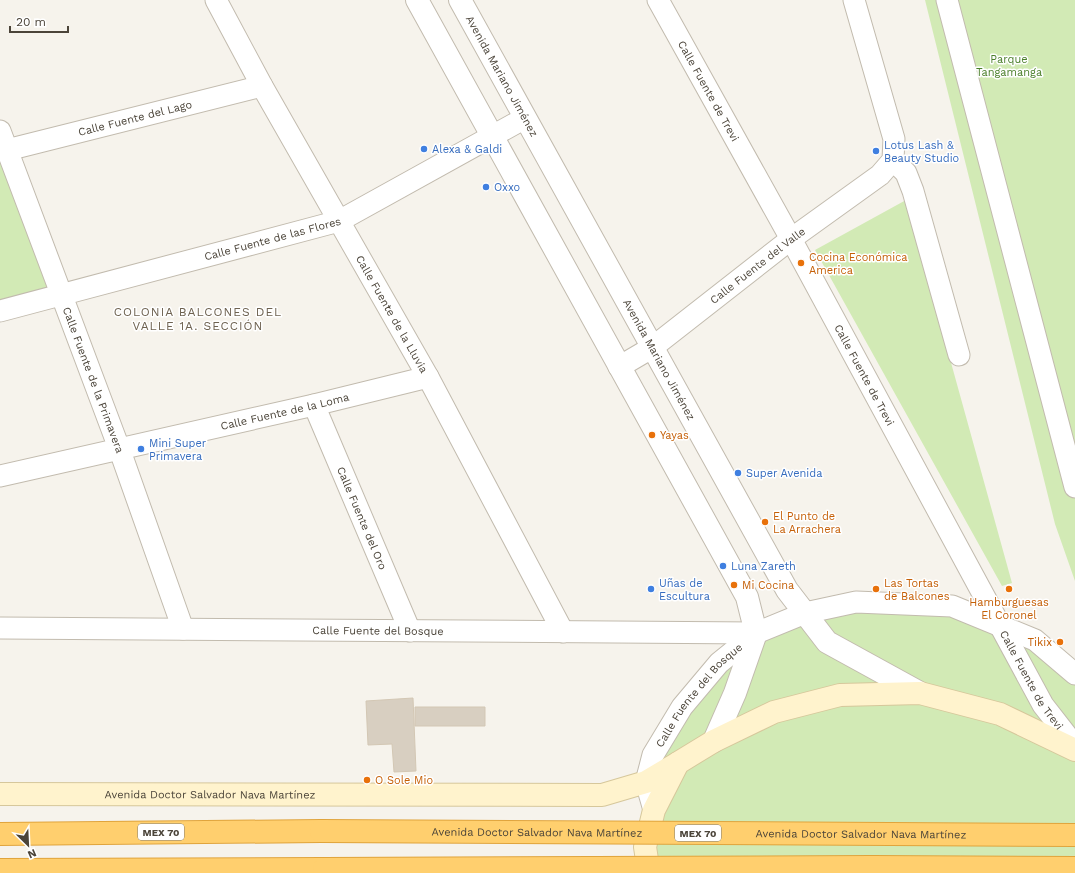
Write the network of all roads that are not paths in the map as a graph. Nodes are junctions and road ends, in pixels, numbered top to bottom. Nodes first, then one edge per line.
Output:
1 (216, 0) edge
2 (417, 0) edge
3 (460, 0) edge
4 (658, 0) edge
5 (854, 0) edge
6 (948, 0) edge
7 (262, 86) junction
8 (525, 118) junction
9 (491, 136) junction
10 (4, 141) edge
11 (893, 160) junction
12 (339, 221) junction
13 (791, 239) junction
14 (62, 294) junction
15 (0, 310) edge
16 (653, 347) junction
17 (959, 356) dead end
18 (619, 366) junction
19 (428, 377) junction
20 (314, 405) junction
21 (120, 448) junction
22 (0, 476) edge
23 (1075, 487) edge
24 (805, 613) junction
25 (1000, 626) junction
26 (0, 628) edge
27 (183, 629) junction
28 (410, 631) junction
29 (563, 632) junction
30 (756, 633) junction
31 (1075, 674) edge
32 (920, 693) junction
33 (714, 741) junction
34 (1075, 746) edge
35 (1075, 750) edge
36 (678, 763) junction
37 (646, 782) junction
38 (0, 794) edge
39 (654, 810) junction
40 (0, 834) edge
41 (1075, 834) edge
42 (1075, 868) edge
43 (0, 870) edge
44 (650, 873) edge

1 - 7 street, Calle Fuente de la Lluvia
2 - 9 street
3 - 8 street, Avenida Mariano Jiménez
4 - 13 street, Calle Fuente de Trevi
5 - 11 street
6 - 23 street
7 - 10 street, Calle Fuente del Lago
7 - 12 street, Calle Fuente de la Lluvia
8 - 9 street, Calle Fuente de las Flores
8 - 16 street, Avenida Mariano Jiménez
9 - 12 street, Calle Fuente de las Flores
9 - 18 street
10 - 14 street, Calle Fuente de la Primavera
11 - 13 street, Calle Fuente del Valle
11 - 17 street
12 - 14 street, Calle Fuente de las Flores
12 - 19 street, Calle Fuente de la Lluvia
13 - 16 street, Calle Fuente del Valle
13 - 25 street, Calle Fuente de Trevi
14 - 15 street, Calle Fuente de las Flores
14 - 21 street, Calle Fuente de la Primavera
16 - 18 street, Calle Fuente del Valle
16 - 24 street, Avenida Mariano Jiménez
18 - 30 street
19 - 20 street, Calle Fuente de la Loma
19 - 29 street, Calle Fuente de la Lluvia
20 - 21 street, Calle Fuente de la Loma
20 - 28 street, Calle Fuente del Oro
21 - 22 street, Calle Fuente de la Loma
21 - 27 street, Calle Fuente de la Primavera
24 - 25 street, Calle Fuente del Bosque
24 - 30 street, Calle Fuente del Bosque
24 - 32 street, Avenida Mariano Jiménez
25 - 31 street, Calle Fuente del Bosque
25 - 34 street, Calle Fuente de Trevi
26 - 27 street, Calle Fuente del Bosque
27 - 28 street, Calle Fuente del Bosque
28 - 29 street, Calle Fuente del Bosque
29 - 30 street, Calle Fuente del Bosque
30 - 33 street
30 - 37 street, Calle Fuente del Bosque
32 - 33 main road, Avenida Doctor Salvador Nava Martínez
32 - 35 main road, Avenida Doctor Salvador Nava Martínez
33 - 36 main road, Avenida Doctor Salvador Nava Martínez
36 - 37 main road, Avenida Doctor Salvador Nava Martínez
36 - 39 main road
37 - 38 main road, Avenida Doctor Salvador Nava Martínez
37 - 39 street
39 - 44 main road
40 - 41 highway, Avenida Doctor Salvador Nava Martínez / MEX 70, bridge
42 - 43 highway, bridge

